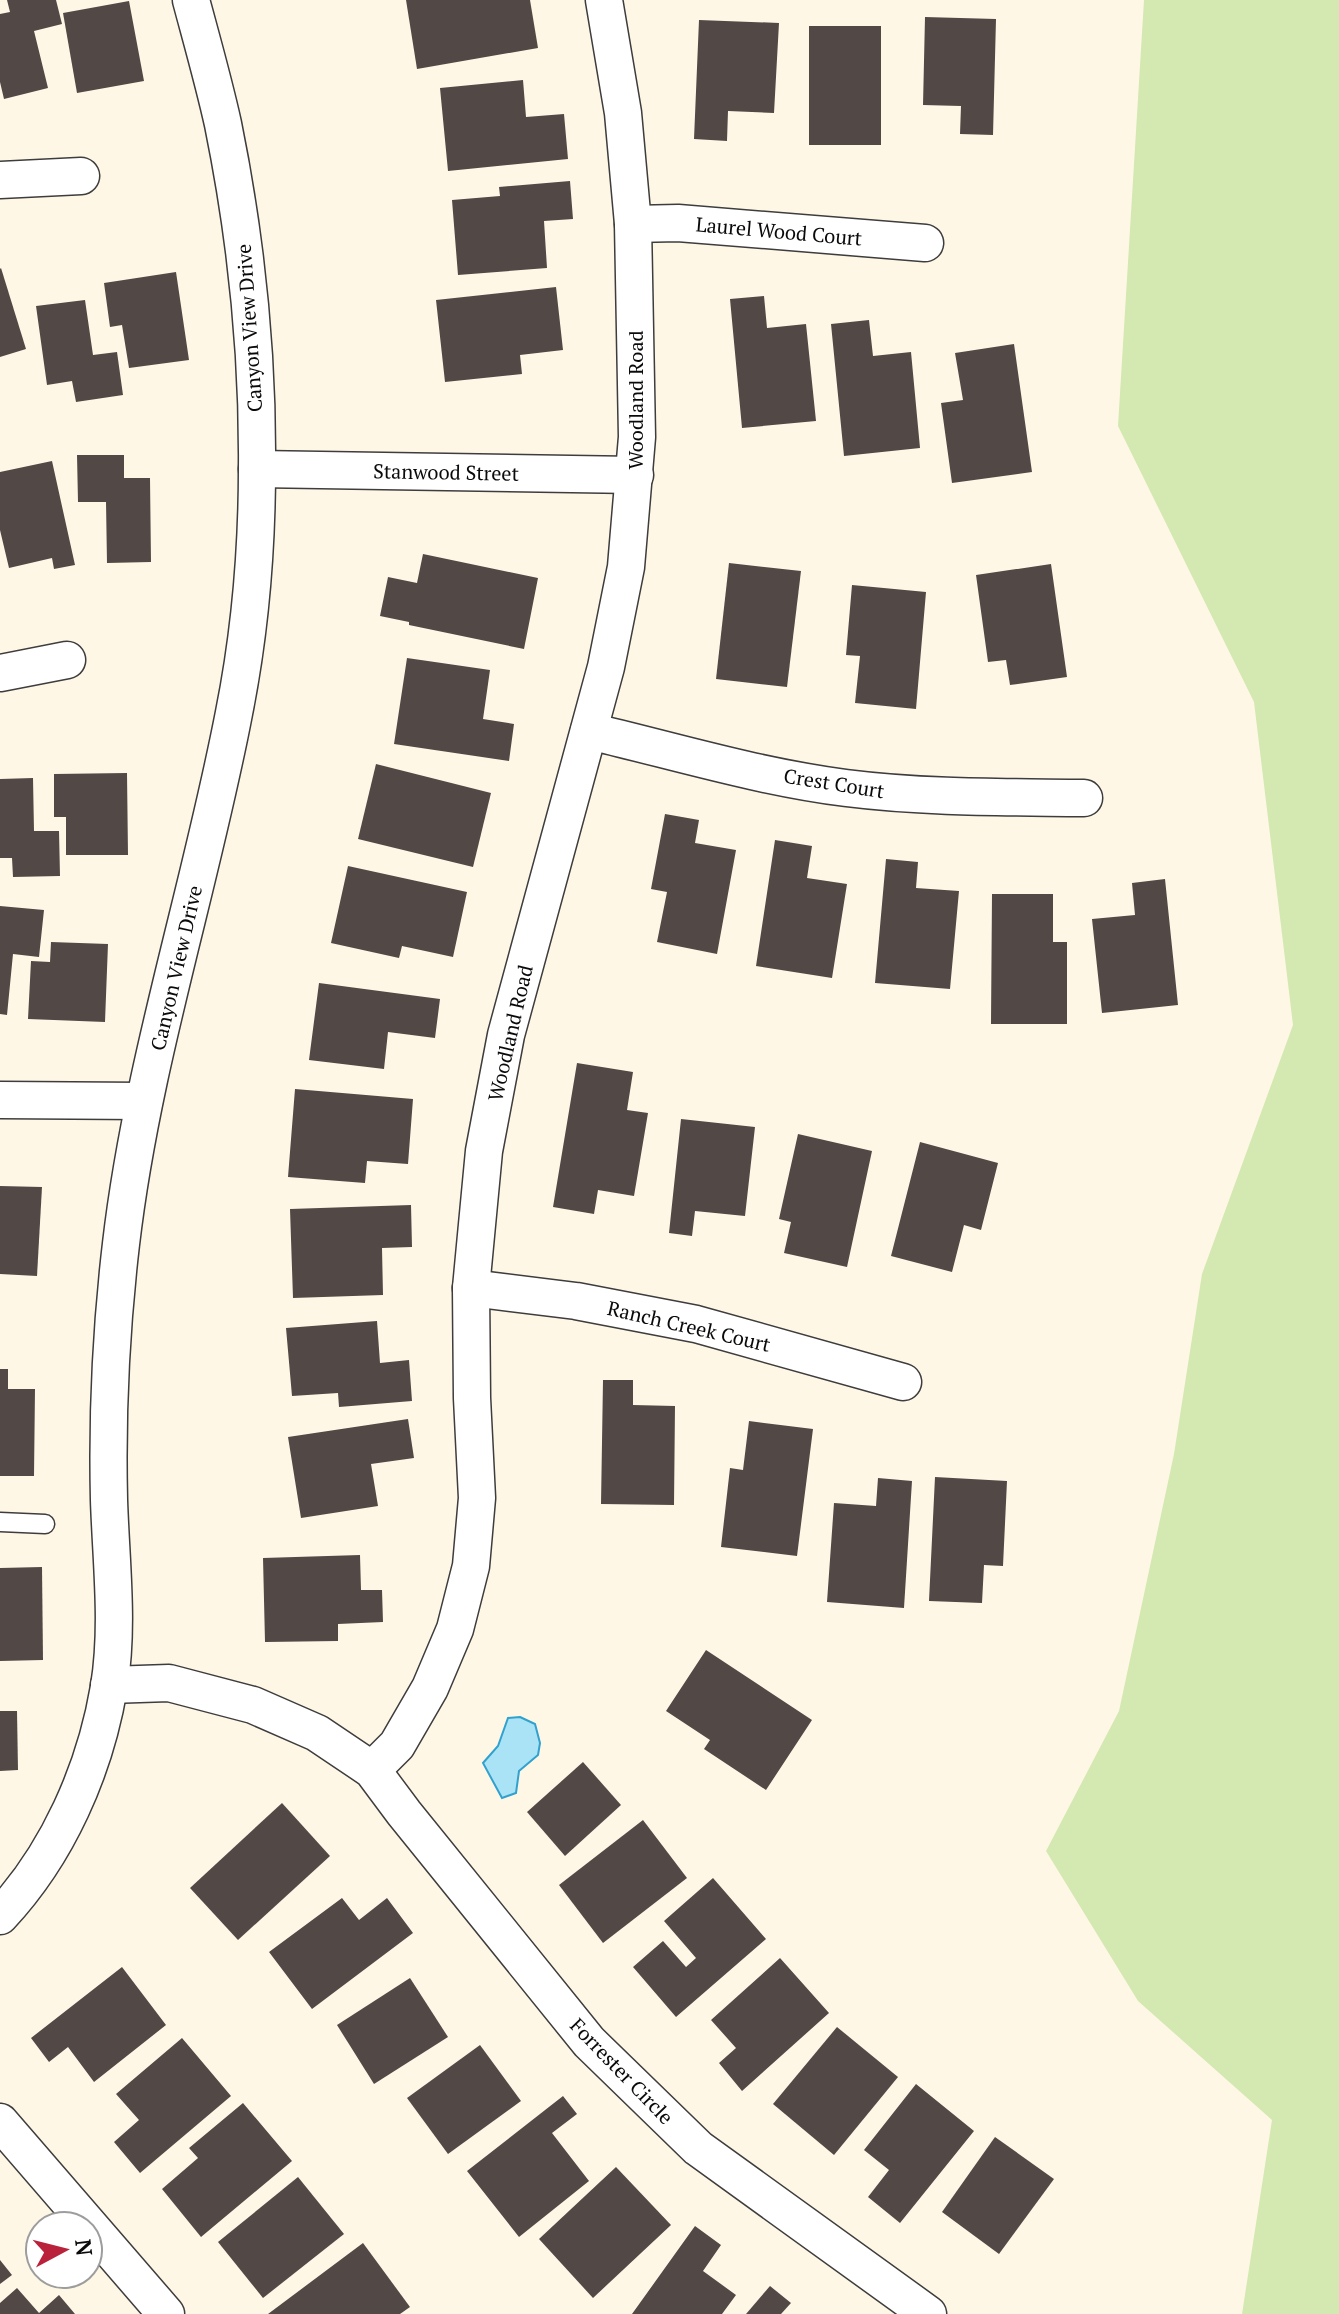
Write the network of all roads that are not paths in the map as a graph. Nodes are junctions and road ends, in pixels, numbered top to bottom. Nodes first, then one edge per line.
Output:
1 (191, 0) edge
2 (604, 0) edge
3 (81, 176) dead end
4 (0, 180) edge
5 (633, 224) junction
6 (925, 243) dead end
7 (257, 469) junction
8 (635, 475) junction
9 (67, 660) dead end
10 (0, 673) edge
11 (589, 731) junction
12 (1084, 798) dead end
13 (0, 1100) edge
14 (144, 1101) junction
15 (471, 1288) junction
16 (903, 1382) dead end
17 (0, 1522) edge
18 (45, 1524) dead end
19 (109, 1685) junction
20 (372, 1770) junction
21 (0, 1916) edge
22 (0, 2122) edge
23 (166, 2314) edge
24 (928, 2314) edge

1 - 7 street, Canyon View Drive
2 - 5 street, Woodland Road
3 - 4 street
5 - 6 street, Laurel Wood Court
5 - 8 street, Woodland Road
7 - 8 street, Stanwood Street
7 - 14 street, Canyon View Drive
8 - 11 street, Woodland Road
9 - 10 street
11 - 12 street, Crest Court
11 - 15 street, Woodland Road
13 - 14 street
14 - 19 street, Canyon View Drive
15 - 16 street, Ranch Creek Court
15 - 20 street, Woodland Road
17 - 18 lane
19 - 20 street
19 - 21 street, Canyon View Drive
20 - 24 street, Forrester Circle
22 - 23 street

